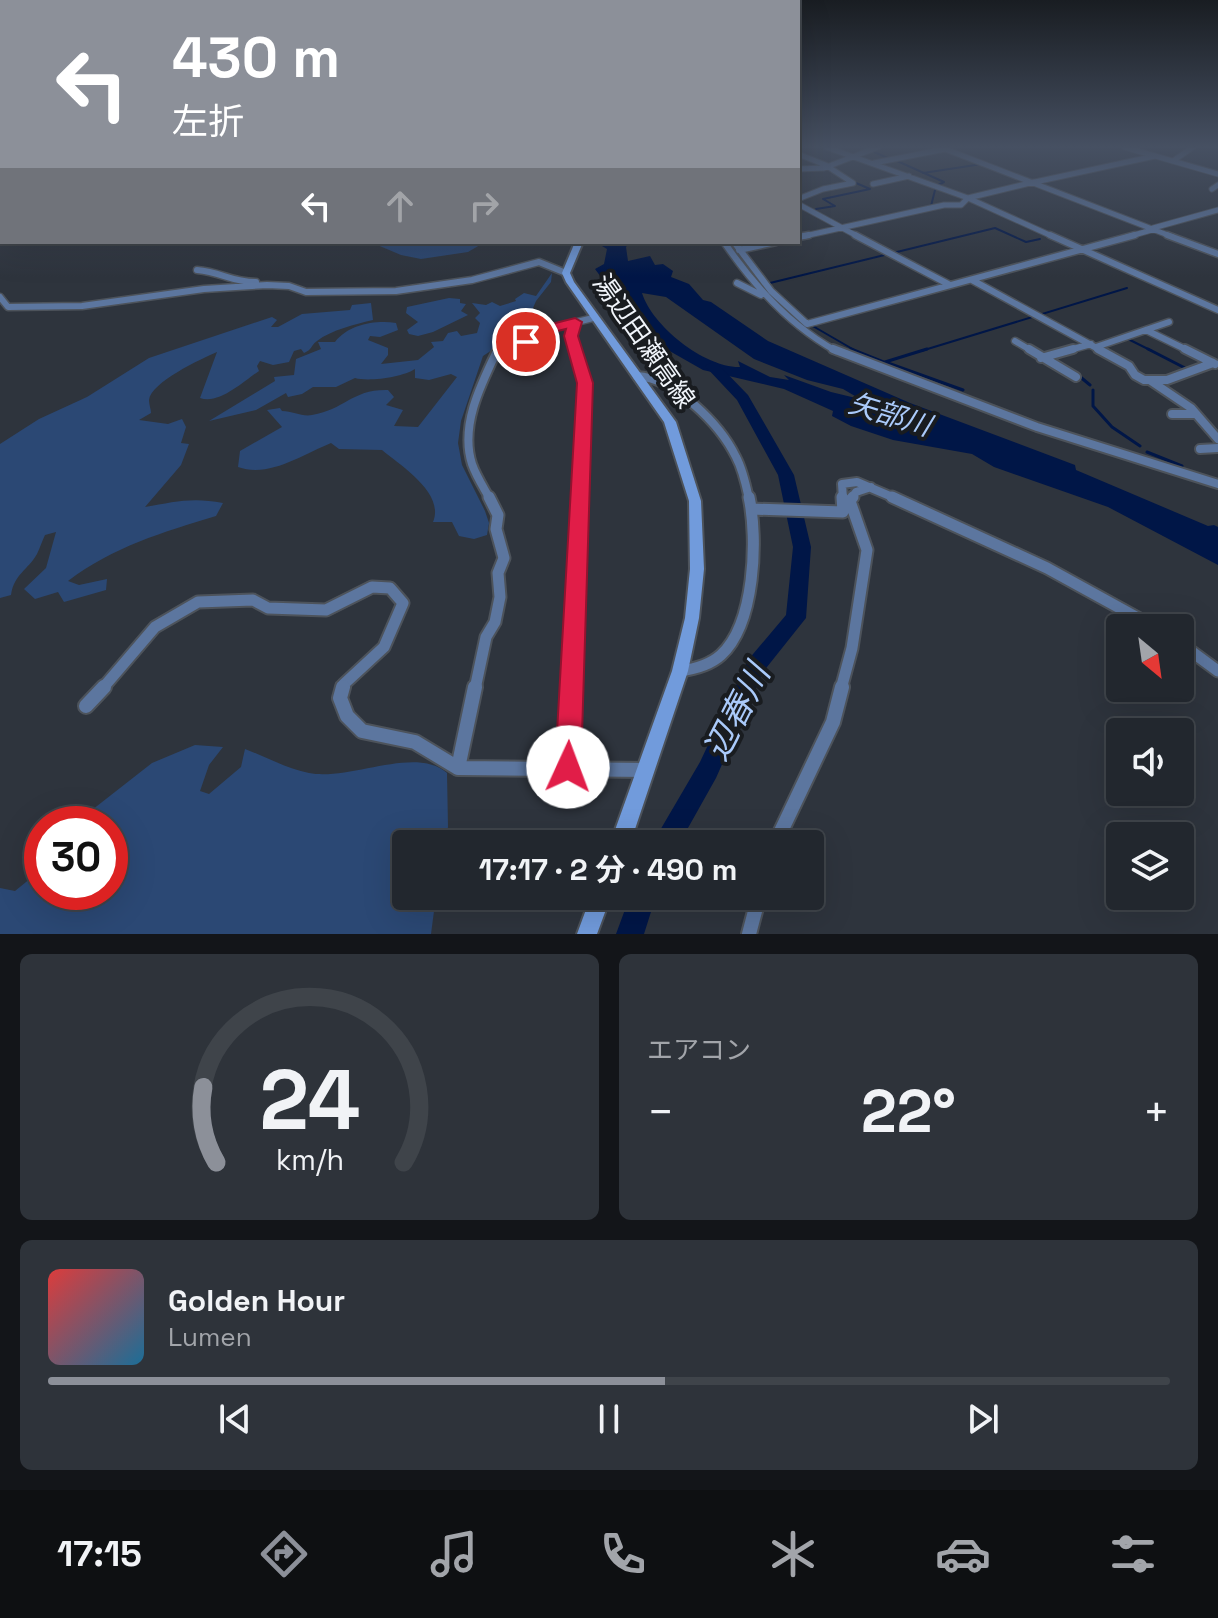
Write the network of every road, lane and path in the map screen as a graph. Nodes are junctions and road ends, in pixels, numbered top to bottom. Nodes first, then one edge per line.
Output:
1 (820, 191) edge
2 (948, 191) edge
3 (1000, 191) edge
4 (1059, 191) edge
5 (968, 198) junction
6 (800, 200) edge
7 (800, 202) edge
8 (1218, 210) edge
9 (844, 227) junction
10 (1154, 228) junction
11 (800, 237) edge
12 (578, 244) edge
13 (725, 244) edge
14 (735, 244) edge
15 (767, 244) edge
16 (1085, 249) junction
17 (739, 250) junction
18 (1218, 254) edge
19 (198, 272) dead end
20 (566, 273) junction
21 (972, 280) junction
22 (737, 283) dead end
23 (267, 285) junction
24 (950, 285) junction
25 (764, 296) junction
26 (0, 297) edge
27 (1218, 310) edge
28 (593, 318) junction
29 (575, 322) junction
30 (1169, 322) dead end
31 (1146, 330) junction
32 (1015, 341) dead end
33 (1093, 346) junction
34 (1112, 356) junction
35 (1041, 358) junction
36 (1101, 361) dead end
37 (1216, 364) edge
38 (637, 376) junction
39 (1076, 377) dead end
40 (1151, 381) junction
41 (1172, 414) dead end
42 (1196, 414) junction
43 (1218, 439) edge
44 (1218, 448) edge
45 (1200, 449) dead end
46 (1218, 484) edge
47 (871, 487) junction
48 (754, 510) junction
49 (1133, 614) edge
50 (1194, 653) edge
51 (680, 671) junction
52 (1218, 671) edge
53 (86, 706) dead end
54 (568, 767) junction
55 (458, 768) junction
56 (647, 770) junction
57 (625, 830) edge
58 (782, 830) edge
59 (596, 910) edge
60 (755, 910) edge
61 (587, 934) edge
62 (749, 934) edge

1 - 6 street
2 - 5 street
3 - 5 street
4 - 10 street
5 - 9 street
5 - 16 street
7 - 9 street
8 - 10 street
9 - 11 street
9 - 24 street
10 - 16 street
10 - 18 street
12 - 20 main road, 湯辺田瀬高線
13 - 25 street
14 - 17 street
15 - 17 street
16 - 21 street
16 - 27 street
17 - 24 street
19 - 23 street
20 - 23 street
20 - 28 main road, 湯辺田瀬高線
21 - 24 street
21 - 33 street
22 - 25 street
23 - 26 street
25 - 46 street
28 - 29 street
28 - 38 main road, 湯辺田瀬高線
29 - 54 street
29 - 55 street
30 - 31 street
31 - 33 street
31 - 37 street
32 - 35 street
33 - 34 street
33 - 35 street
34 - 36 street
34 - 40 street
35 - 39 street
37 - 40 street
38 - 48 street
38 - 51 main road, 湯辺田瀬高線
40 - 42 street
41 - 42 street
42 - 43 street
44 - 45 street
47 - 48 street
47 - 49 street
47 - 58 street
48 - 51 street
50 - 52 street
51 - 56 main road, 湯辺田瀬高線
53 - 55 street
54 - 55 street
54 - 56 street
56 - 57 main road, 湯辺田瀬高線
59 - 61 main road
60 - 62 street

